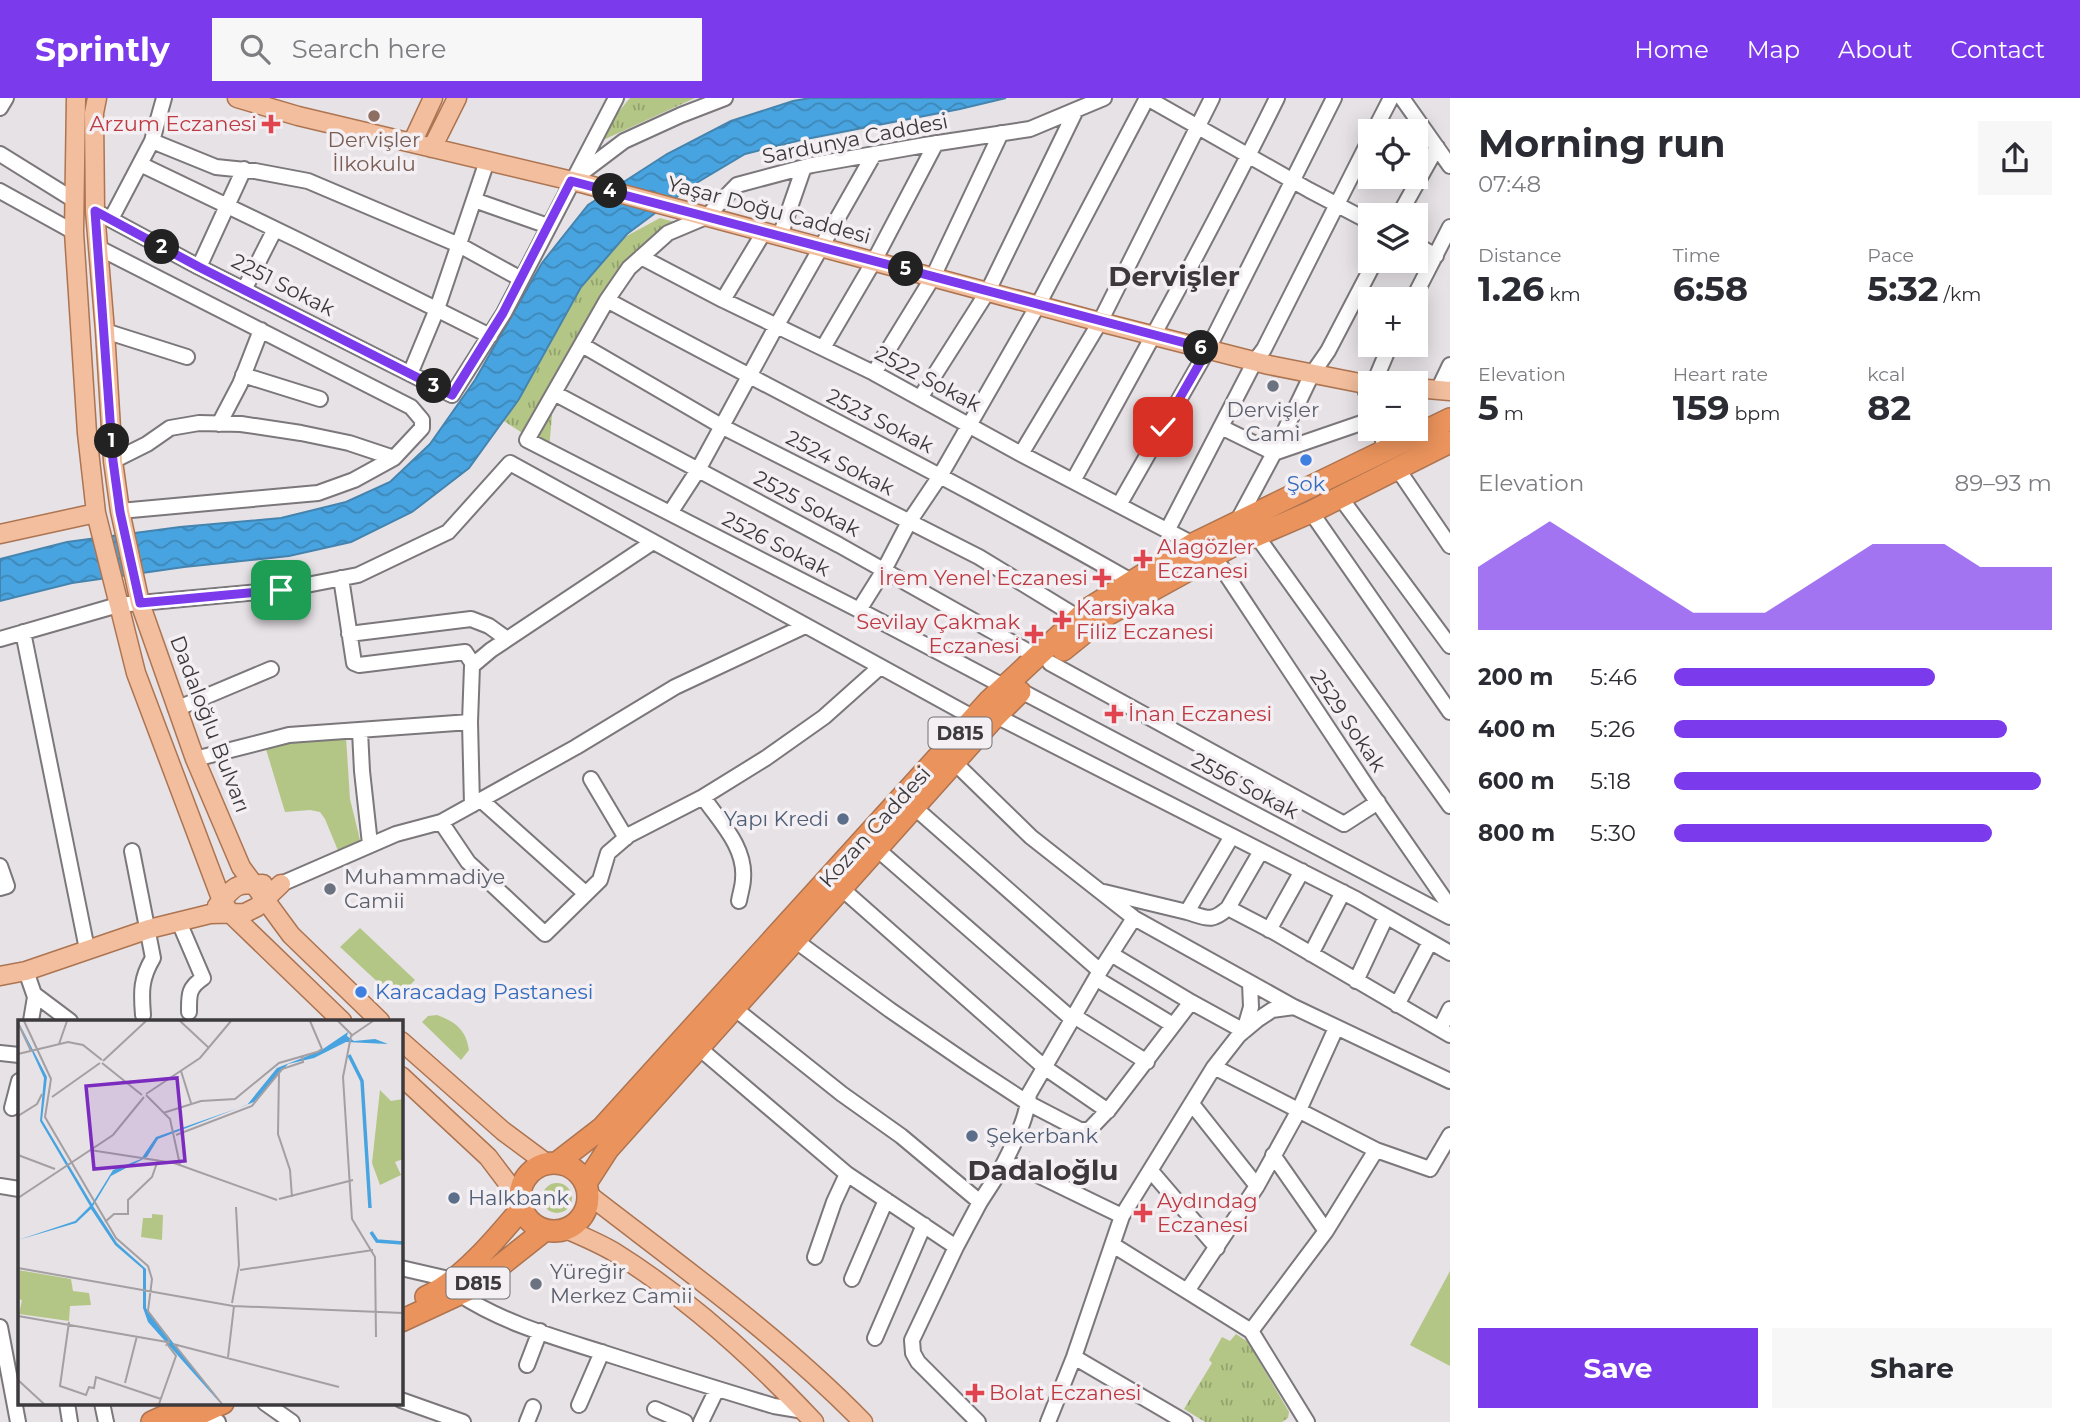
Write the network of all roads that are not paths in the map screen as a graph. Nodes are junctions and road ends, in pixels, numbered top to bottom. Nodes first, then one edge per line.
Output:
1 (6, 98) edge
2 (76, 98) edge
3 (105, 98) edge
4 (164, 98) edge
5 (237, 98) edge
6 (433, 98) edge
7 (457, 98) edge
8 (615, 98) edge
9 (725, 98) edge
10 (1104, 98) edge
11 (1147, 98) edge
12 (1212, 98) edge
13 (1277, 98) edge
14 (1334, 98) edge
15 (1391, 98) edge
16 (1402, 98) edge
17 (95, 105) edge
18 (0, 108) edge
19 (1076, 110) junction
20 (1380, 119) edge
21 (1197, 126) junction
22 (1001, 133) junction
23 (152, 141) junction
24 (412, 143) junction
25 (936, 143) junction
26 (1437, 147) junction
27 (432, 148) junction
28 (0, 154) edge
29 (874, 154) junction
30 (1249, 156) junction
31 (487, 161) junction
32 (1358, 163) edge
33 (139, 164) junction
34 (1450, 166) edge
35 (804, 167) junction
36 (244, 169) junction
37 (571, 181) junction
38 (1293, 181) junction
39 (0, 191) edge
40 (74, 200) junction
41 (474, 200) junction
42 (1406, 203) edge
43 (1337, 205) junction
44 (227, 206) junction
45 (103, 215) junction
46 (1358, 216) edge
47 (706, 217) junction
48 (548, 226) junction
49 (1450, 228) edge
50 (275, 229) junction
51 (74, 232) junction
52 (772, 234) junction
53 (459, 244) junction
54 (822, 247) junction
55 (99, 248) junction
56 (1428, 252) edge
57 (1436, 256) junction
58 (641, 257) junction
59 (874, 261) junction
60 (199, 267) junction
61 (1369, 273) edge
62 (933, 277) junction
63 (521, 279) junction
64 (1419, 287) edge
65 (244, 290) junction
66 (988, 291) junction
67 (607, 300) junction
68 (723, 300) junction
69 (1038, 305) junction
70 (437, 309) junction
71 (1100, 322) junction
72 (777, 325) junction
73 (261, 330) junction
74 (105, 331) junction
75 (1154, 335) junction
76 (490, 336) junction
77 (582, 345) junction
78 (823, 348) junction
79 (1208, 349) junction
80 (187, 357) dead end
81 (1255, 361) junction
82 (1450, 365) edge
83 (874, 373) junction
84 (1312, 373) junction
85 (410, 374) junction
86 (243, 375) junction
87 (749, 378) junction
88 (1358, 382) edge
89 (1444, 390) edge
90 (554, 393) junction
91 (920, 398) junction
92 (320, 399) dead end
93 (1450, 419) edge
94 (219, 424) junction
95 (1358, 424) edge
96 (970, 425) junction
97 (723, 426) junction
98 (1221, 426) junction
99 (1384, 441) edge
100 (1450, 442) edge
101 (1274, 453) junction
102 (1021, 454) junction
103 (394, 458) junction
104 (1392, 460) junction
105 (113, 461) junction
106 (698, 470) junction
107 (940, 476) junction
108 (1073, 481) junction
109 (1340, 497) junction
110 (1119, 506) junction
111 (1311, 512) junction
112 (670, 513) junction
113 (122, 518) junction
114 (97, 519) junction
115 (909, 522) junction
116 (1236, 523) junction
117 (1167, 531) junction
118 (0, 534) edge
119 (1256, 535) junction
120 (653, 542) junction
121 (1193, 544) junction
122 (1450, 546) edge
123 (1214, 556) junction
124 (884, 570) junction
125 (341, 578) junction
126 (1133, 582) junction
127 (139, 595) junction
128 (116, 598) junction
129 (859, 610) junction
130 (1079, 618) junction
131 (805, 626) junction
132 (23, 632) junction
133 (349, 634) junction
134 (0, 639) edge
135 (507, 639) junction
136 (1450, 646) edge
137 (1044, 660) junction
138 (473, 664) junction
139 (880, 667) junction
140 (271, 669) dead end
141 (1013, 689) junction
142 (176, 709) junction
143 (1450, 712) edge
144 (996, 716) junction
145 (974, 718) junction
146 (470, 722) junction
147 (360, 731) junction
148 (195, 759) junction
149 (954, 762) junction
150 (591, 779) dead end
151 (703, 797) junction
152 (1378, 802) junction
153 (477, 803) junction
154 (1450, 806) edge
155 (914, 807) junction
156 (441, 822) junction
157 (1232, 836) junction
158 (626, 838) junction
159 (370, 844) junction
160 (877, 849) junction
161 (131, 851) dead end
162 (1261, 851) junction
163 (0, 866) edge
164 (1302, 871) junction
165 (254, 884) junction
166 (281, 884) junction
167 (0, 888) edge
168 (841, 888) junction
169 (1098, 890) junction
170 (1343, 892) junction
171 (586, 893) junction
172 (265, 900) junction
173 (739, 901) dead end
174 (1450, 907) edge
175 (1228, 908) junction
176 (221, 910) junction
177 (1187, 912) junction
178 (1387, 916) junction
179 (1450, 917) edge
180 (1134, 918) junction
181 (179, 922) junction
182 (149, 929) junction
183 (1269, 930) junction
184 (796, 941) junction
185 (1430, 942) junction
186 (87, 949) junction
187 (1450, 953) edge
188 (1111, 954) junction
189 (1311, 954) junction
190 (26, 971) junction
191 (1098, 975) junction
192 (0, 976) edge
193 (1356, 981) junction
194 (1250, 983) junction
195 (34, 994) junction
196 (1191, 1002) junction
197 (1397, 1005) junction
198 (1294, 1007) junction
199 (734, 1008) junction
200 (1450, 1009) edge
201 (189, 1012) dead end
202 (143, 1015) dead end
203 (1073, 1017) junction
204 (31, 1020) edge
205 (69, 1020) edge
206 (341, 1020) edge
207 (379, 1020) edge
208 (1173, 1025) junction
209 (1336, 1028) junction
210 (1244, 1031) junction
211 (1445, 1032) edge
212 (402, 1042) edge
213 (699, 1048) junction
214 (0, 1053) edge
215 (18, 1055) edge
216 (1147, 1062) junction
217 (1044, 1067) junction
218 (1214, 1068) junction
219 (402, 1077) edge
220 (1450, 1081) edge
221 (18, 1085) edge
222 (1028, 1102) junction
223 (1192, 1104) junction
224 (12, 1108) dead end
225 (1298, 1110) junction
226 (1108, 1111) junction
227 (1450, 1135) edge
228 (1376, 1150) junction
229 (1273, 1155) junction
230 (552, 1163) junction
231 (1000, 1171) junction
232 (1151, 1171) junction
233 (847, 1174) junction
234 (0, 1186) edge
235 (1257, 1186) junction
236 (18, 1189) edge
237 (587, 1189) junction
238 (886, 1200) junction
239 (980, 1202) junction
240 (520, 1203) junction
241 (1122, 1216) junction
242 (924, 1226) junction
243 (555, 1229) junction
244 (1326, 1231) junction
245 (1113, 1245) junction
246 (956, 1247) junction
247 (1217, 1248) junction
248 (816, 1257) dead end
249 (402, 1268) edge
250 (852, 1279) dead end
251 (456, 1287) junction
252 (1187, 1292) junction
253 (402, 1308) edge
254 (402, 1320) edge
255 (0, 1327) edge
256 (540, 1331) junction
257 (1251, 1331) junction
258 (875, 1338) dead end
259 (602, 1352) junction
260 (1074, 1357) junction
261 (527, 1365) dead end
262 (717, 1389) junction
263 (402, 1400) edge
264 (67, 1404) edge
265 (102, 1404) edge
266 (221, 1404) edge
267 (266, 1404) edge
268 (579, 1405) dead end
269 (533, 1407) dead end
270 (655, 1409) dead end
271 (205, 1412) edge
272 (168, 1415) edge
273 (809, 1416) edge
274 (1168, 1418) edge
275 (1299, 1419) edge
276 (18, 1422) edge
277 (70, 1422) edge
278 (106, 1422) edge
279 (292, 1422) edge
280 (463, 1422) edge
281 (527, 1422) edge
282 (685, 1422) edge
283 (701, 1422) edge
284 (863, 1422) edge
285 (978, 1422) edge
286 (1048, 1422) edge
287 (1185, 1422) edge

1 - 18 street
2 - 40 main road
3 - 17 main road
4 - 23 street
5 - 24 main road, Yaşar Doğu Caddesi
6 - 24 main road
7 - 27 main road
8 - 37 street
9 - 37 street
10 - 19 street, Sardunya Caddesi
11 - 21 street
11 - 69 street
12 - 21 street
13 - 30 street
14 - 38 street
15 - 20 street
16 - 26 street
17 - 45 main road, Dadaloğlu Bulvarı
19 - 22 street, Sardunya Caddesi
19 - 66 street
21 - 30 street
21 - 71 street
22 - 25 street, Sardunya Caddesi
22 - 62 street
23 - 33 street
23 - 36 street
24 - 27 main road, Yaşar Doğu Caddesi
25 - 29 street, Sardunya Caddesi
25 - 59 street
26 - 34 street
26 - 42 street
27 - 31 main road, Yaşar Doğu Caddesi
28 - 40 street
29 - 35 street, Sardunya Caddesi
29 - 54 street
30 - 38 street
30 - 75 street
31 - 37 main road, Yaşar Doğu Caddesi
31 - 41 street
32 - 43 street
33 - 44 street
33 - 45 street
35 - 47 street, Sardunya Caddesi
35 - 52 street
36 - 44 street
36 - 53 street
37 - 47 main road, Yaşar Doğu Caddesi
37 - 48 street
38 - 43 street
38 - 79 street
39 - 51 street
40 - 51 main road
41 - 48 street
41 - 53 street
43 - 46 street
43 - 81 street
44 - 50 street
44 - 60 street
45 - 55 main road, Dadaloğlu Bulvarı
45 - 60 street, 2251 Sokak
47 - 52 main road, Yaşar Doğu Caddesi
47 - 58 street
48 - 63 street
49 - 57 street
50 - 65 street
50 - 70 street
51 - 114 main road
52 - 54 main road, Yaşar Doğu Caddesi
52 - 68 street
53 - 63 street
53 - 70 street
54 - 59 main road, Yaşar Doğu Caddesi
54 - 72 street
55 - 73 street
55 - 74 main road, Dadaloğlu Bulvarı
56 - 57 street
57 - 64 street
58 - 67 street
58 - 68 street, 2522 Sokak
59 - 62 main road, Yaşar Doğu Caddesi
59 - 78 street
60 - 65 street, 2251 Sokak
61 - 84 street
62 - 66 main road, Yaşar Doğu Caddesi
62 - 83 street
63 - 76 street
65 - 85 street, 2251 Sokak
66 - 69 main road, Yaşar Doğu Caddesi
66 - 91 street
67 - 77 street
67 - 87 street, 2523 Sokak
68 - 72 street, 2522 Sokak
69 - 71 main road, Yaşar Doğu Caddesi
69 - 96 street
70 - 76 street
70 - 85 street
71 - 75 main road, Yaşar Doğu Caddesi
71 - 102 street
72 - 78 street, 2522 Sokak
72 - 87 street
73 - 86 street
73 - 103 street
74 - 80 street
74 - 105 main road, Dadaloğlu Bulvarı
75 - 79 main road, Yaşar Doğu Caddesi
75 - 108 street
76 - 85 street, 2251 Sokak
77 - 90 street
77 - 97 street, 2524 Sokak
78 - 83 street, 2522 Sokak
79 - 81 main road, Yaşar Doğu Caddesi
79 - 110 street
81 - 84 main road, Yaşar Doğu Caddesi
81 - 98 street
82 - 89 street
83 - 91 street, 2522 Sokak
84 - 88 main road, Yaşar Doğu Caddesi
84 - 101 street
86 - 92 street
86 - 94 street
87 - 97 street
87 - 107 street, 2523 Sokak
90 - 106 street, 2525 Sokak
90 - 112 street, 2526 Sokak
91 - 96 street, 2522 Sokak
93 - 104 highway, Kozan Caddesi / D815
94 - 103 street
94 - 105 street
95 - 101 street
96 - 102 street, 2522 Sokak
96 - 107 street
97 - 106 street
97 - 115 street, 2524 Sokak
98 - 101 street
98 - 117 street
99 - 104 street
100 - 104 highway, Kozan Caddesi / D815
101 - 116 street
102 - 108 street, 2522 Sokak
103 - 113 street
104 - 109 highway, Kozan Caddesi / D815
104 - 116 highway, Kozan Caddesi / D815
104 - 122 street
105 - 113 main road, Dadaloğlu Bulvarı
106 - 112 street
106 - 124 street, 2525 Sokak
107 - 115 street
107 - 126 street, 2523 Sokak
108 - 110 street, 2522 Sokak
109 - 111 highway, Kozan Caddesi / D815
109 - 136 street
110 - 117 street, 2522 Sokak
111 - 119 highway, Kozan Caddesi / D815
111 - 143 street
112 - 129 street, 2526 Sokak
113 - 127 main road, Dadaloğlu Bulvarı
114 - 118 main road
114 - 128 main road
115 - 124 street
115 - 130 street, 2524 Sokak
116 - 121 highway, Kozan Caddesi / D815
117 - 121 street, 2522 Sokak
119 - 123 highway, Kozan Caddesi / D815
119 - 154 street
120 - 125 street
120 - 131 street
120 - 135 street
121 - 126 highway, Kozan Caddesi / D815
123 - 137 highway, Kozan Caddesi / D815
123 - 152 street, 2529 Sokak
124 - 129 street
124 - 137 street, 2525 Sokak
125 - 127 street
125 - 133 street
126 - 130 highway, Kozan Caddesi / D815
127 - 128 street
127 - 142 main road, Dadaloğlu Bulvarı
128 - 132 street
128 - 176 main road
129 - 141 street, 2526 Sokak
130 - 137 highway, Kozan Caddesi / D815
131 - 139 street
131 - 153 street
132 - 134 street
132 - 186 street
133 - 135 street
133 - 138 street
135 - 138 street
137 - 141 highway, Kozan Caddesi / D815
137 - 152 street, 2525 Sokak
138 - 146 street
139 - 145 street
139 - 151 street
140 - 142 street
141 - 144 highway, Kozan Caddesi / D815
141 - 145 highway, Kozan Caddesi / D815
141 - 179 street, 2556 Sokak
142 - 148 main road, Dadaloğlu Bulvarı
144 - 149 highway, Kozan Caddesi / D815
144 - 157 street
145 - 230 highway, Kozan Caddesi / D815
146 - 147 street
146 - 153 street
147 - 148 street
147 - 159 street
148 - 165 main road, Dadaloğlu Bulvarı
149 - 155 highway, Kozan Caddesi / D815
149 - 169 street
150 - 158 street
151 - 158 street
151 - 173 street
152 - 174 street, 2529 Sokak
153 - 156 street
153 - 171 street
155 - 160 highway, Kozan Caddesi / D815
155 - 191 street
156 - 159 street
156 - 171 street
157 - 162 street
157 - 177 street
158 - 171 street
159 - 166 street
160 - 168 highway, Kozan Caddesi / D815
160 - 203 street
161 - 182 street
162 - 164 street
162 - 175 street
163 - 167 street
164 - 170 street
164 - 183 street
165 - 166 main road
165 - 172 main road, Dadaloğlu Bulvarı
165 - 176 main road
166 - 172 main road
168 - 184 highway, Kozan Caddesi / D815
168 - 217 street
169 - 177 street
169 - 180 street
170 - 178 street
170 - 189 street
172 - 176 main road
172 - 207 main road, Dadaloğlu Bulvarı
175 - 177 street
175 - 183 street
176 - 181 main road
176 - 206 main road
178 - 185 street
178 - 193 street
180 - 188 street
180 - 194 street
181 - 182 main road
181 - 201 street
182 - 186 main road
182 - 202 street
183 - 189 street
184 - 199 highway, Kozan Caddesi / D815
184 - 222 street
185 - 187 street
185 - 197 street
186 - 190 main road
188 - 191 street
188 - 196 street
189 - 193 street
190 - 192 main road
190 - 195 street
191 - 203 street
191 - 208 street
193 - 197 street
194 - 198 street
194 - 210 street
195 - 204 street
195 - 205 street
196 - 208 street
196 - 210 street
197 - 211 street
198 - 209 street
198 - 210 street
199 - 213 highway, Kozan Caddesi / D815
199 - 239 street
200 - 211 street
203 - 216 street
203 - 217 street
208 - 216 street
209 - 220 street
209 - 225 street
210 - 218 street
212 - 230 main road
213 - 233 street
213 - 237 highway, Kozan Caddesi / D815
214 - 215 street
216 - 226 street
217 - 222 street
217 - 226 street
218 - 223 street
218 - 225 street
219 - 240 main road
221 - 224 street
222 - 226 street
222 - 231 street
223 - 232 street
223 - 235 street
225 - 228 street
225 - 229 street
227 - 228 street
228 - 244 street
229 - 235 street
229 - 244 street
230 - 237 highway
230 - 240 highway
231 - 239 street
231 - 241 street
232 - 241 street
232 - 247 street
233 - 238 street
233 - 248 street
234 - 236 street
235 - 247 street
237 - 243 highway
237 - 284 main road
238 - 242 street
238 - 250 street
239 - 246 street
240 - 243 highway
240 - 251 highway, D815
241 - 245 street
242 - 246 street
242 - 258 street
243 - 251 highway, D815
243 - 273 main road
244 - 257 street
245 - 252 street
245 - 260 street
246 - 285 street
247 - 252 street
249 - 251 street
251 - 253 highway, D815
251 - 254 highway, D815
251 - 256 street
252 - 257 street
255 - 276 street
256 - 259 street
256 - 261 street
257 - 275 street
259 - 262 street
259 - 268 street
260 - 274 street
260 - 286 street
262 - 273 street
262 - 283 street
263 - 280 street
264 - 277 street
265 - 278 street
266 - 271 highway
267 - 279 street
269 - 281 street
270 - 282 street
271 - 272 highway
274 - 287 street

